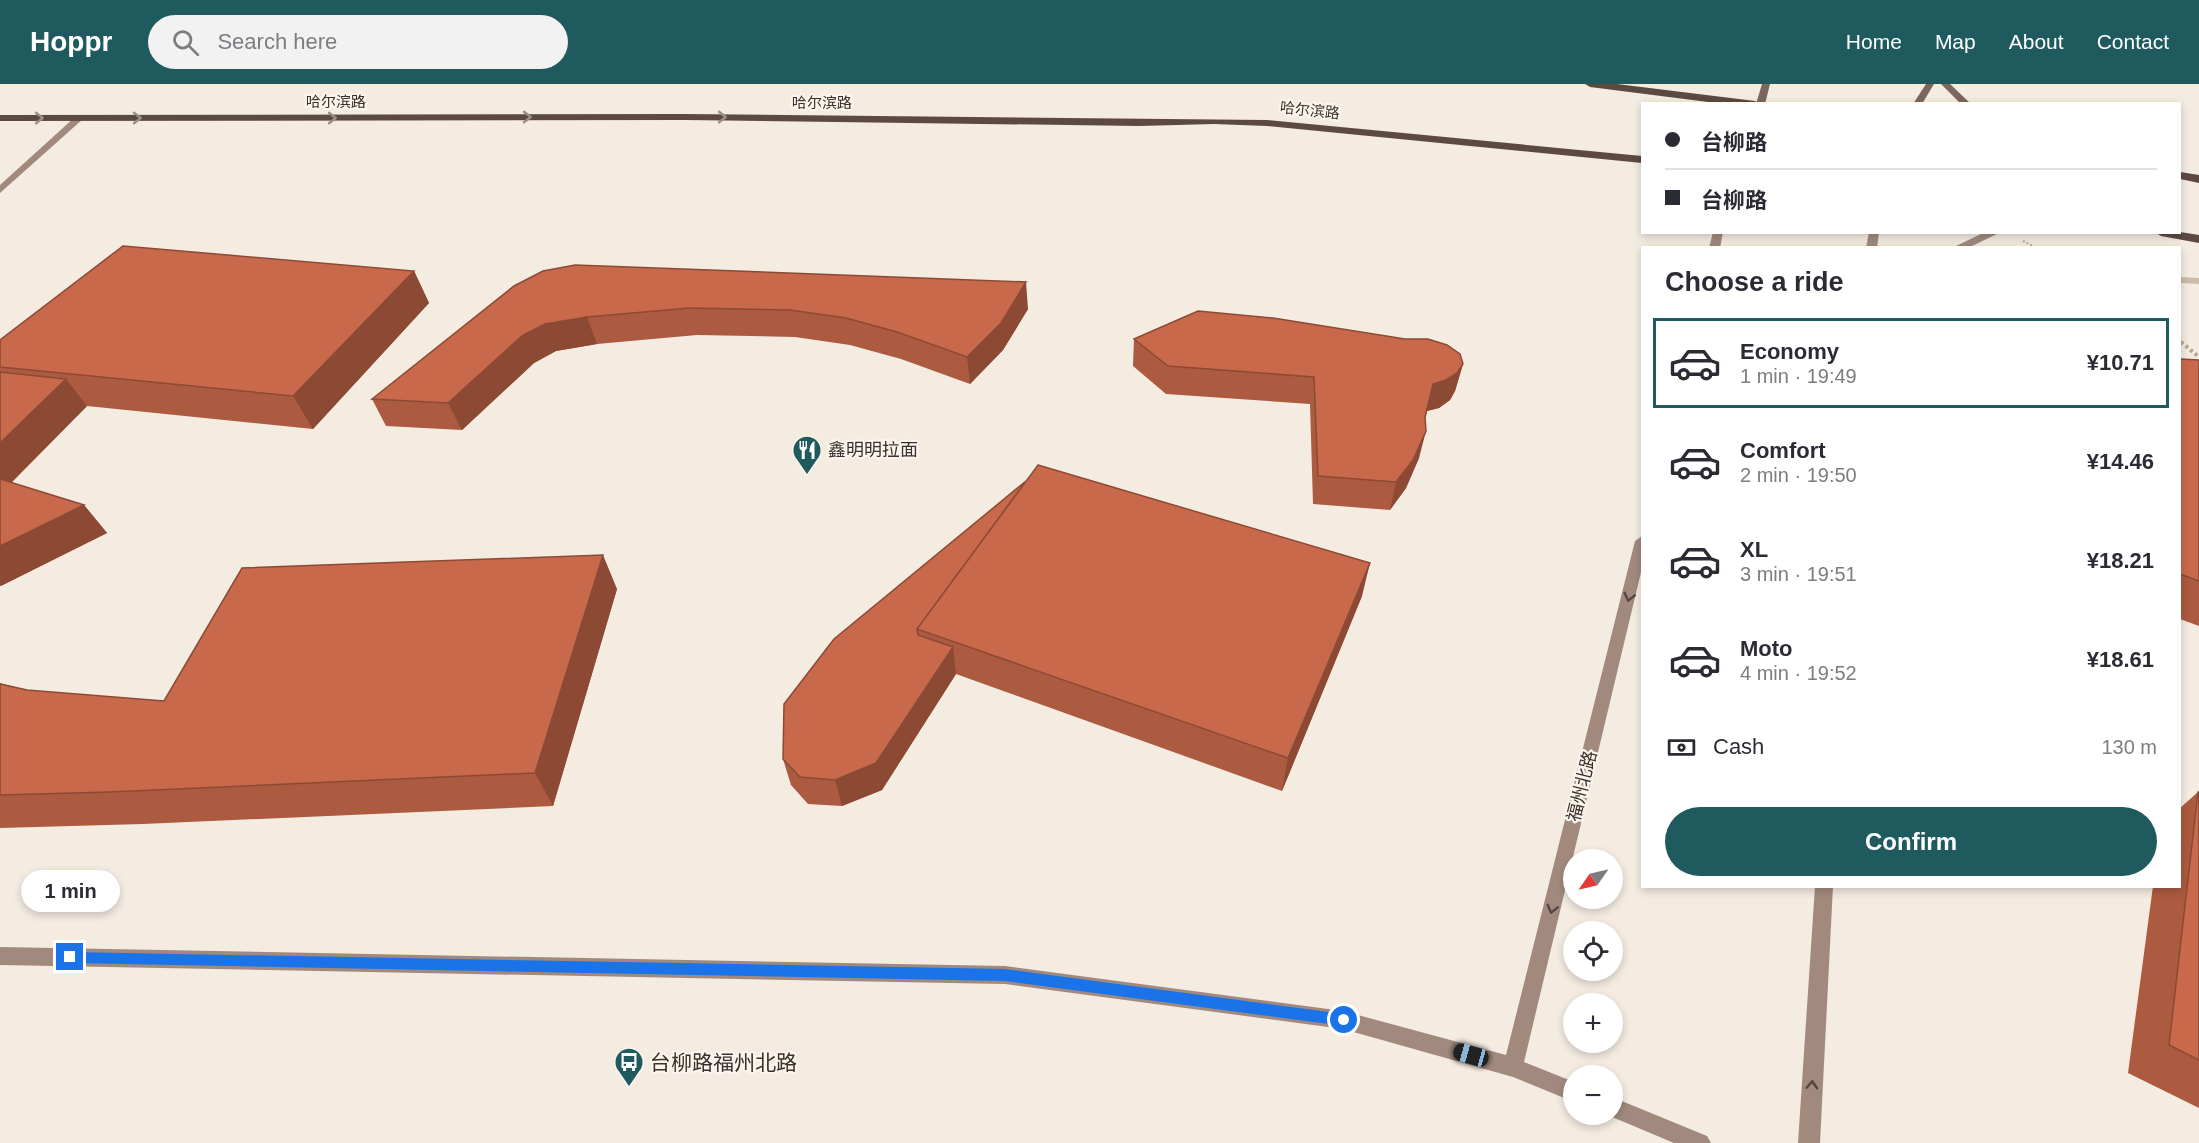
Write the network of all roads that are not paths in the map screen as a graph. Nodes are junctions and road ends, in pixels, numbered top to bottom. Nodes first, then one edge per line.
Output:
1 (1590, 84) edge
2 (1766, 84) edge
3 (1930, 84) edge
4 (1944, 84) edge
5 (1738, 102) edge
6 (1761, 102) edge
7 (1918, 102) edge
8 (1965, 102) edge
9 (0, 118) edge
10 (78, 118) junction
11 (1641, 160) edge
12 (2181, 176) edge
13 (2199, 179) edge
14 (0, 190) edge
15 (1991, 234) edge
16 (2172, 234) edge
17 (2199, 239) edge
18 (1963, 246) edge
19 (2181, 280) edge
20 (2199, 281) edge
21 (1641, 545) edge
22 (1824, 888) edge
23 (0, 956) edge
24 (1513, 1067) junction
25 (1563, 1087) edge
26 (1623, 1112) edge
27 (1700, 1143) edge
28 (1809, 1143) edge

1 - 5 highway
2 - 6 main road
3 - 7 main road
4 - 8 main road
9 -> 10 highway, 哈尔滨路
10 -> 11 highway, 哈尔滨路
10 - 14 street
12 - 13 highway
15 - 18 street
16 - 17 highway
19 - 20 lane
21 -> 24 street, 福州北路
28 -> 22 street
23 - 24 street
24 - 25 street
26 - 27 street

